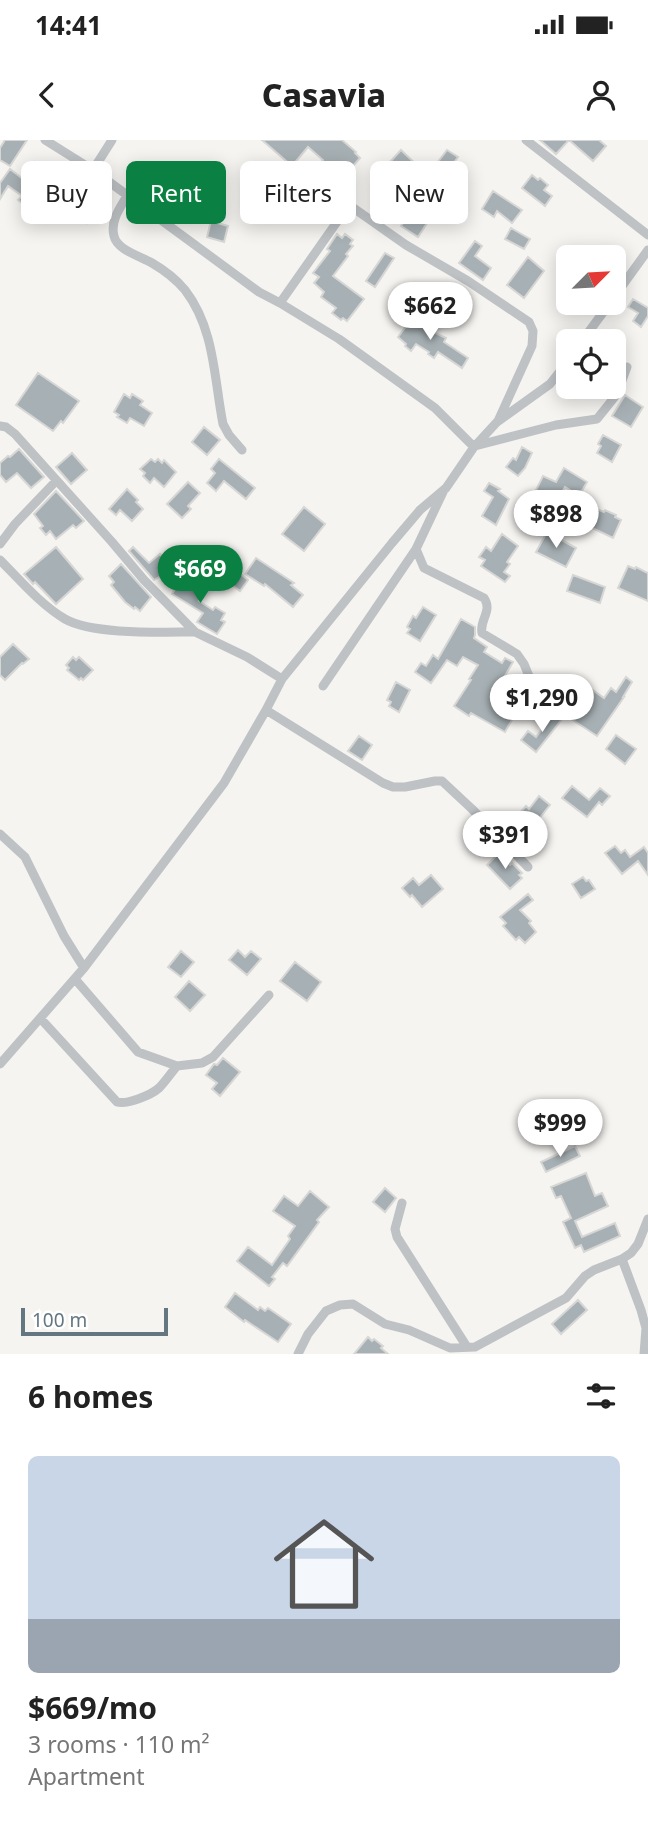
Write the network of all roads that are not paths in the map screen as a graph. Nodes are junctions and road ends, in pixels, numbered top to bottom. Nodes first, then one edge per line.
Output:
1 (45, 140) edge
2 (111, 140) edge
3 (526, 140) edge
4 (79, 161) edge
5 (98, 161) edge
6 (126, 199) edge
7 (166, 224) edge
8 (648, 235) edge
9 (648, 250) edge
10 (626, 280) edge
11 (280, 303) junction
12 (627, 367) dead end
13 (556, 376) edge
14 (497, 422) junction
15 (0, 426) edge
16 (474, 447) junction
17 (242, 450) dead end
18 (56, 481) junction
19 (446, 488) junction
20 (0, 544) edge
21 (416, 549) junction
22 (0, 560) edge
23 (195, 632) junction
24 (282, 679) junction
25 (323, 686) dead end
26 (533, 686) dead end
27 (266, 710) junction
28 (0, 834) edge
29 (528, 867) dead end
30 (84, 968) junction
31 (75, 979) junction
32 (269, 995) dead end
33 (40, 1018) junction
34 (0, 1064) edge
35 (177, 1066) junction
36 (402, 1203) dead end
37 (648, 1219) edge
38 (622, 1259) junction
39 (467, 1347) junction
40 (298, 1354) edge
41 (644, 1354) edge

1 - 4 street
2 - 5 street
3 - 8 street
6 - 17 street
7 - 11 street
9 - 10 street
11 - 14 street
11 - 16 street
12 - 16 street
13 - 14 street
14 - 16 street
15 - 18 street
16 - 19 street
18 - 20 street
18 - 23 street
19 - 21 street
19 - 24 street
21 - 25 street
21 - 26 street
22 - 23 street
23 - 24 street
24 - 27 street
27 - 29 street
27 - 30 street
28 - 30 street
30 - 31 street
31 - 33 street
31 - 35 street
32 - 35 street
33 - 34 street
33 - 35 street
36 - 39 street
37 - 38 street
38 - 39 street
38 - 41 street
39 - 40 street

